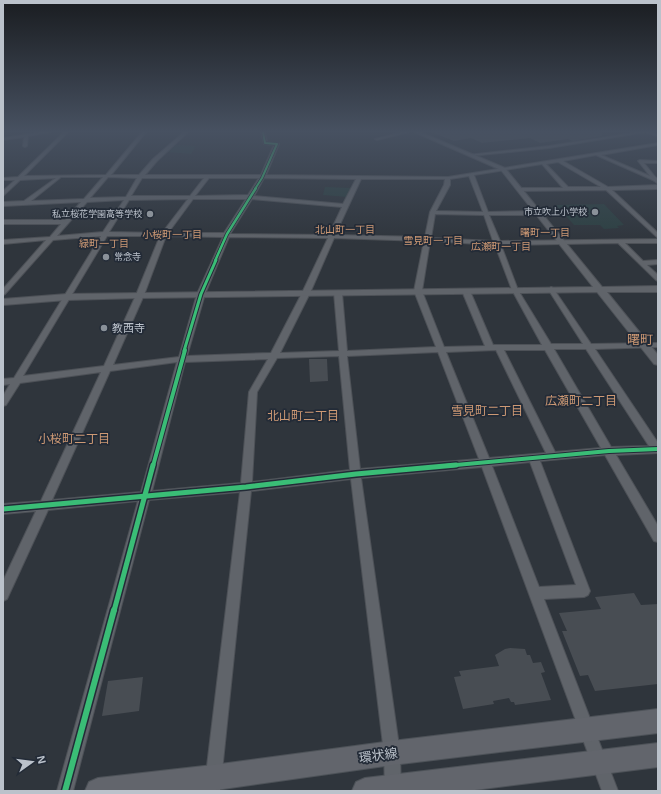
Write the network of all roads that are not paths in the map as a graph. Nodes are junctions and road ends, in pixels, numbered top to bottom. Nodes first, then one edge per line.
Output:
1 (28, 169) edge
2 (113, 169) edge
3 (148, 169) edge
4 (266, 169) edge
5 (503, 169) joint
6 (549, 169) edge
7 (574, 169) edge
8 (630, 169) edge
9 (647, 169) edge
10 (471, 174) junction
11 (60, 176) junction
12 (107, 176) junction
13 (140, 177) junction
14 (207, 177) junction
15 (19, 178) junction
16 (262, 178) junction
17 (360, 178) junction
18 (448, 178) junction
19 (3, 179) edge
20 (657, 181) edge
21 (607, 188) junction
22 (567, 189) junction
23 (520, 190) junction
24 (3, 194) edge
25 (191, 197) junction
26 (251, 197) junction
27 (128, 198) junction
28 (84, 201) junction
29 (3, 204) edge
30 (25, 204) junction
31 (345, 206) junction
32 (433, 212) junction
33 (539, 213) junction
34 (487, 214) junction
35 (3, 222) edge
36 (66, 222) junction
37 (106, 234) junction
38 (164, 234) junction
39 (227, 234) junction
40 (330, 236) junction
41 (658, 236) edge
42 (51, 238) junction
43 (428, 240) junction
44 (658, 241) edge
45 (3, 242) edge
46 (562, 242) junction
47 (620, 242) junction
48 (497, 243) junction
49 (658, 262) edge
50 (641, 263) junction
51 (658, 279) edge
52 (551, 289) junction
53 (600, 289) junction
54 (658, 289) edge
55 (515, 290) junction
56 (418, 291) junction
57 (466, 291) junction
58 (338, 292) junction
59 (3, 293) edge
60 (306, 293) junction
61 (201, 294) junction
62 (140, 295) junction
63 (67, 297) junction
64 (3, 302) edge
65 (644, 345) junction
66 (658, 345) edge
67 (588, 346) junction
68 (494, 347) junction
69 (547, 347) junction
70 (440, 349) junction
71 (342, 352) junction
72 (274, 356) junction
73 (182, 360) junction
74 (658, 362) edge
75 (107, 369) junction
76 (17, 381) junction
77 (3, 382) edge
78 (3, 403) edge
79 (658, 449) edge
80 (609, 451) junction
81 (553, 457) junction
82 (534, 458) junction
83 (486, 463) junction
84 (356, 474) junction
85 (246, 487) junction
86 (144, 497) junction
87 (43, 506) junction
88 (3, 509) edge
89 (658, 536) edge
90 (535, 594) junction
91 (3, 595) edge
92 (658, 720) edge
93 (586, 729) junction
94 (392, 752) junction
95 (658, 755) edge
96 (599, 762) junction
97 (213, 785) edge
98 (393, 789) edge
99 (65, 791) edge
100 (98, 791) edge
101 (365, 791) edge
102 (610, 791) edge

1 - 15 street
2 - 12 street
3 - 13 street
4 - 16 street
5 - 10 street
5 - 23 street
6 - 22 street
7 - 21 street
8 - 20 street
9 - 20 street
10 - 18 street
10 - 34 street
11 - 12 street
11 - 15 street
11 - 30 street
12 - 13 street
12 - 28 street
13 - 14 street
13 - 27 street
14 - 16 street
14 - 25 street
15 - 19 street
15 - 24 street
16 - 17 street
16 - 26 street
17 - 18 street
17 - 31 street
18 - 32 street
20 - 21 street
21 - 22 street
21 - 41 street
22 - 23 street
23 - 33 street
25 - 26 street
25 - 27 street
25 - 38 street
26 - 31 street
26 - 39 street
27 - 28 street
27 - 37 street
28 - 30 street
28 - 36 street
29 - 30 street
31 - 40 street
32 - 34 street
32 - 43 street
33 - 34 street
33 - 46 street
34 - 48 street
35 - 36 street
36 - 42 street
37 - 38 street
37 - 42 street
37 - 63 street
38 - 39 street
38 - 62 street
39 - 40 street
39 - 61 street
40 - 43 street
40 - 60 street
42 - 45 street
42 - 59 street
43 - 48 street
43 - 56 street
44 - 47 street
46 - 47 street
46 - 48 street
46 - 53 street
47 - 50 street
48 - 55 street
49 - 50 street
50 - 51 street
52 - 53 street
52 - 55 street
52 - 67 street
53 - 54 street
53 - 65 street
55 - 57 street
55 - 69 street
56 - 57 street
56 - 58 street
56 - 70 street
57 - 68 street
58 - 60 street
58 - 71 street
60 - 61 street
60 - 72 street
61 - 62 street
61 - 73 street
62 - 63 street
62 - 75 street
63 - 64 street
63 - 76 street
65 - 66 street
65 - 67 street
65 - 74 street
67 - 69 street
67 - 79 street
68 - 69 street
68 - 70 street
68 - 81 street
69 - 80 street
70 - 71 street
70 - 83 street
71 - 72 street
71 - 84 street
72 - 73 street
72 - 85 street
73 - 75 street
73 - 86 street
75 - 76 street
75 - 87 street
76 - 77 street
76 - 78 street
79 - 80 street
80 - 81 street
80 - 89 street
81 - 82 street
82 - 83 street
82 - 90 street
83 - 84 street
83 - 90 street
84 - 85 street
84 - 94 street
85 - 86 street
85 - 97 street
86 - 87 street
86 - 99 street
87 - 88 street
87 - 91 street
90 - 93 street
92 - 93 main road, 環状線
93 - 94 main road, 環状線
93 - 96 street
94 - 97 main road, 環状線
94 - 98 street
95 - 96 main road
96 - 98 main road
96 - 102 street
97 - 100 main road, 環状線
98 - 101 main road

